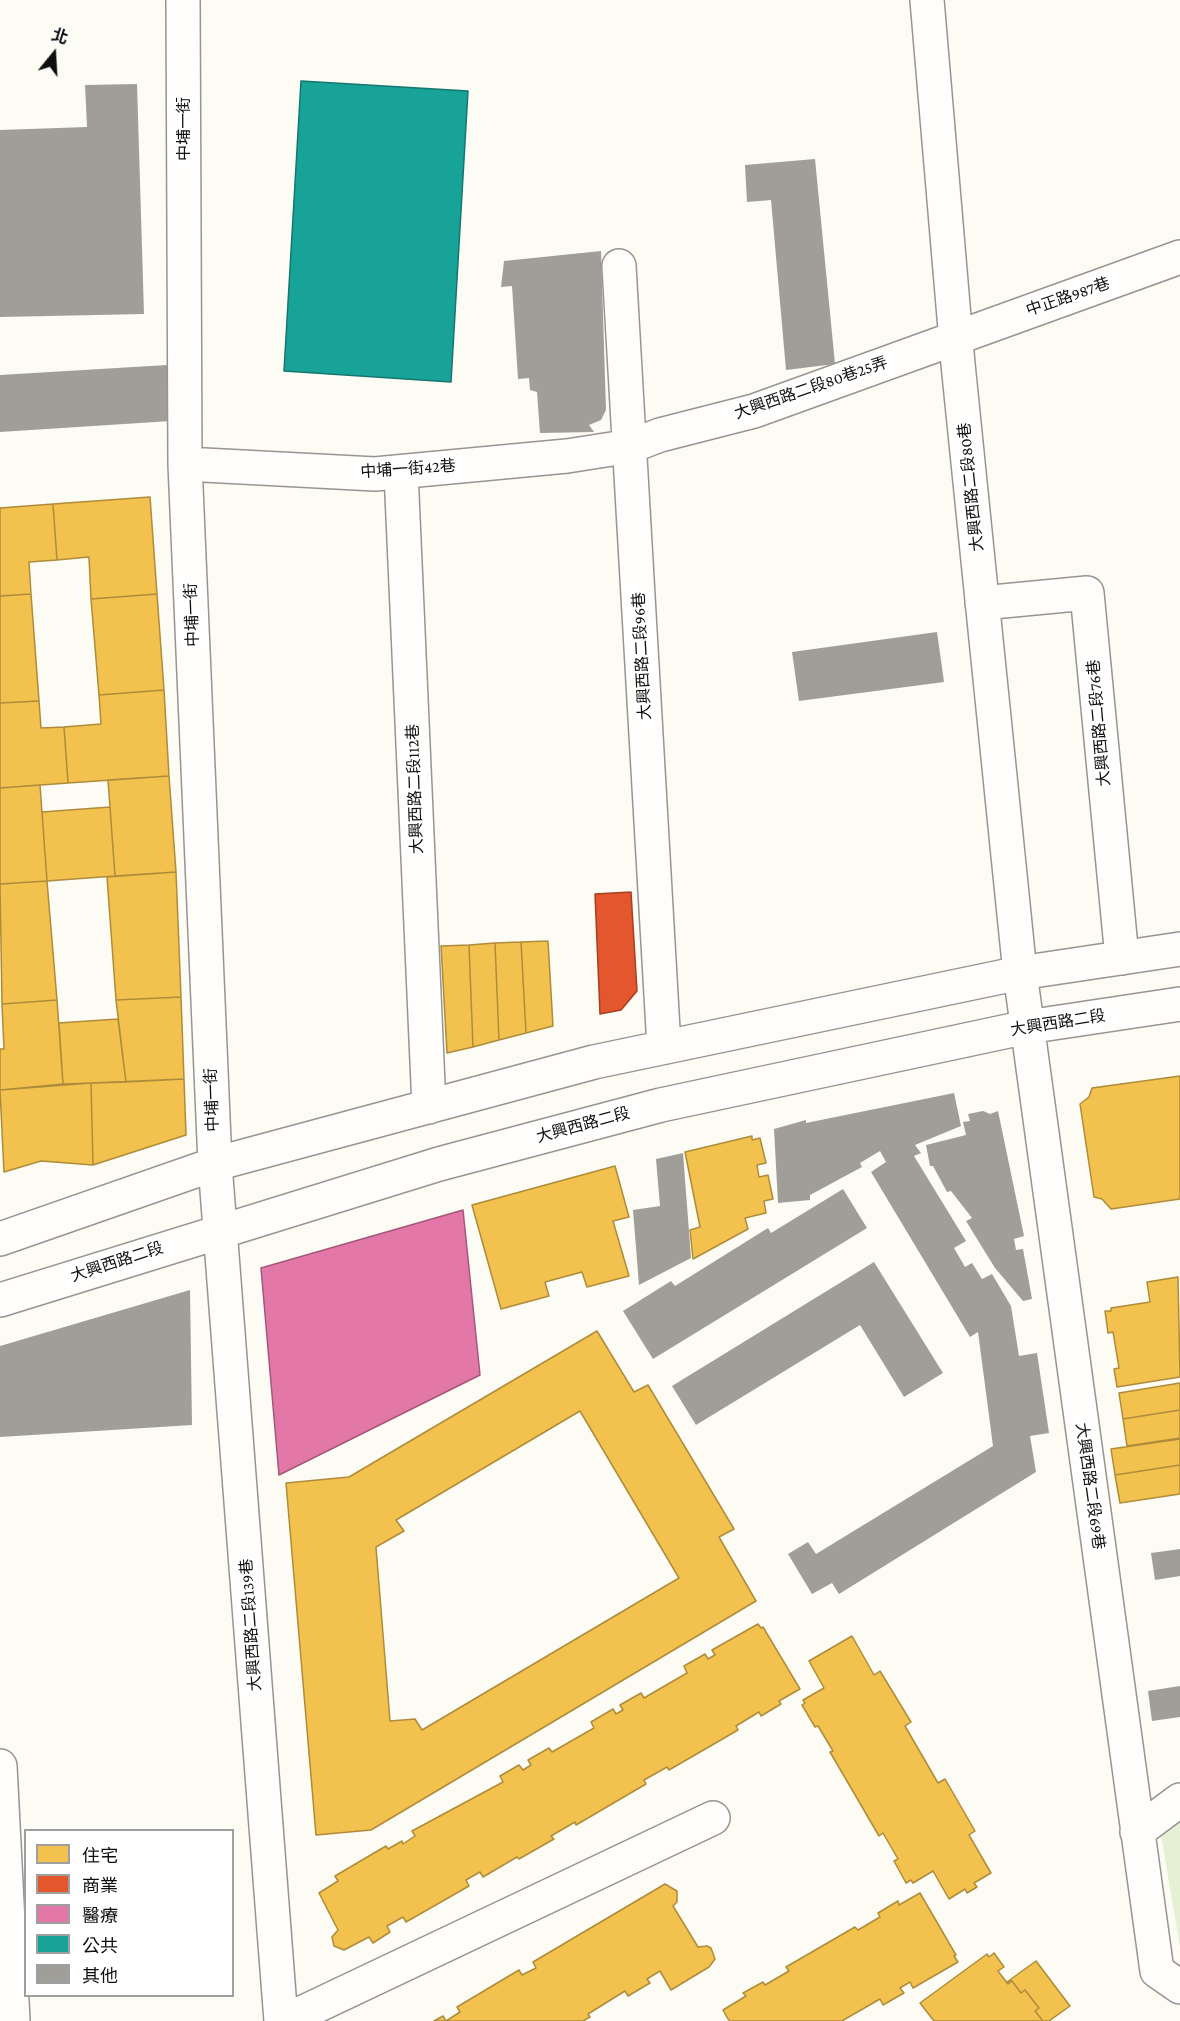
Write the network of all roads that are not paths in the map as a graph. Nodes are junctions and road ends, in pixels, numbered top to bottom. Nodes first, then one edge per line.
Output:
1 (183, 0) edge
2 (927, 0) edge
3 (1180, 257) edge
4 (619, 266) dead end
5 (956, 337) junction
6 (630, 446) junction
7 (185, 464) junction
8 (401, 472) junction
9 (982, 603) junction
10 (1180, 949) edge
11 (1122, 958) junction
12 (1020, 973) junction
13 (1180, 1005) edge
14 (1027, 1027) junction
15 (664, 1047) junction
16 (429, 1107) junction
17 (215, 1164) junction
18 (222, 1229) junction
19 (0, 1239) edge
20 (0, 1300) edge
21 (0, 1767) edge
22 (1180, 1800) edge
23 (713, 1818) dead end
24 (1137, 1832) junction
25 (1180, 1987) edge
26 (13, 2021) edge
27 (283, 2021) edge

1 - 7 street, 中埔一街
2 - 5 street, 大興西路二段80巷
3 - 5 street, 中正路987巷
4 - 6 street, 大興西路二段96巷
5 - 6 street, 大興西路二段80巷25弄
5 - 9 street, 大興西路二段80巷
6 - 8 street, 中埔一街42巷
6 - 15 street, 大興西路二段96巷
7 - 8 street, 中埔一街42巷
7 - 17 street, 中埔一街
8 - 16 street, 大興西路二段112巷
9 - 11 street, 大興西路二段76巷
9 - 12 street, 大興西路二段80巷
10 - 11 street
11 - 12 street
12 - 14 street, 大興西路二段69巷
12 - 15 street
13 - 14 street, 大興西路二段
14 - 18 street, 大興西路二段
14 - 24 street, 大興西路二段69巷
15 - 16 street
16 - 17 street
17 - 18 street, 中埔一街
17 - 19 street
18 - 20 street, 大興西路二段
18 - 27 street, 大興西路二段139巷
21 - 26 street
22 - 24 street
23 - 27 street
24 - 25 street, 大興西路二段69巷

